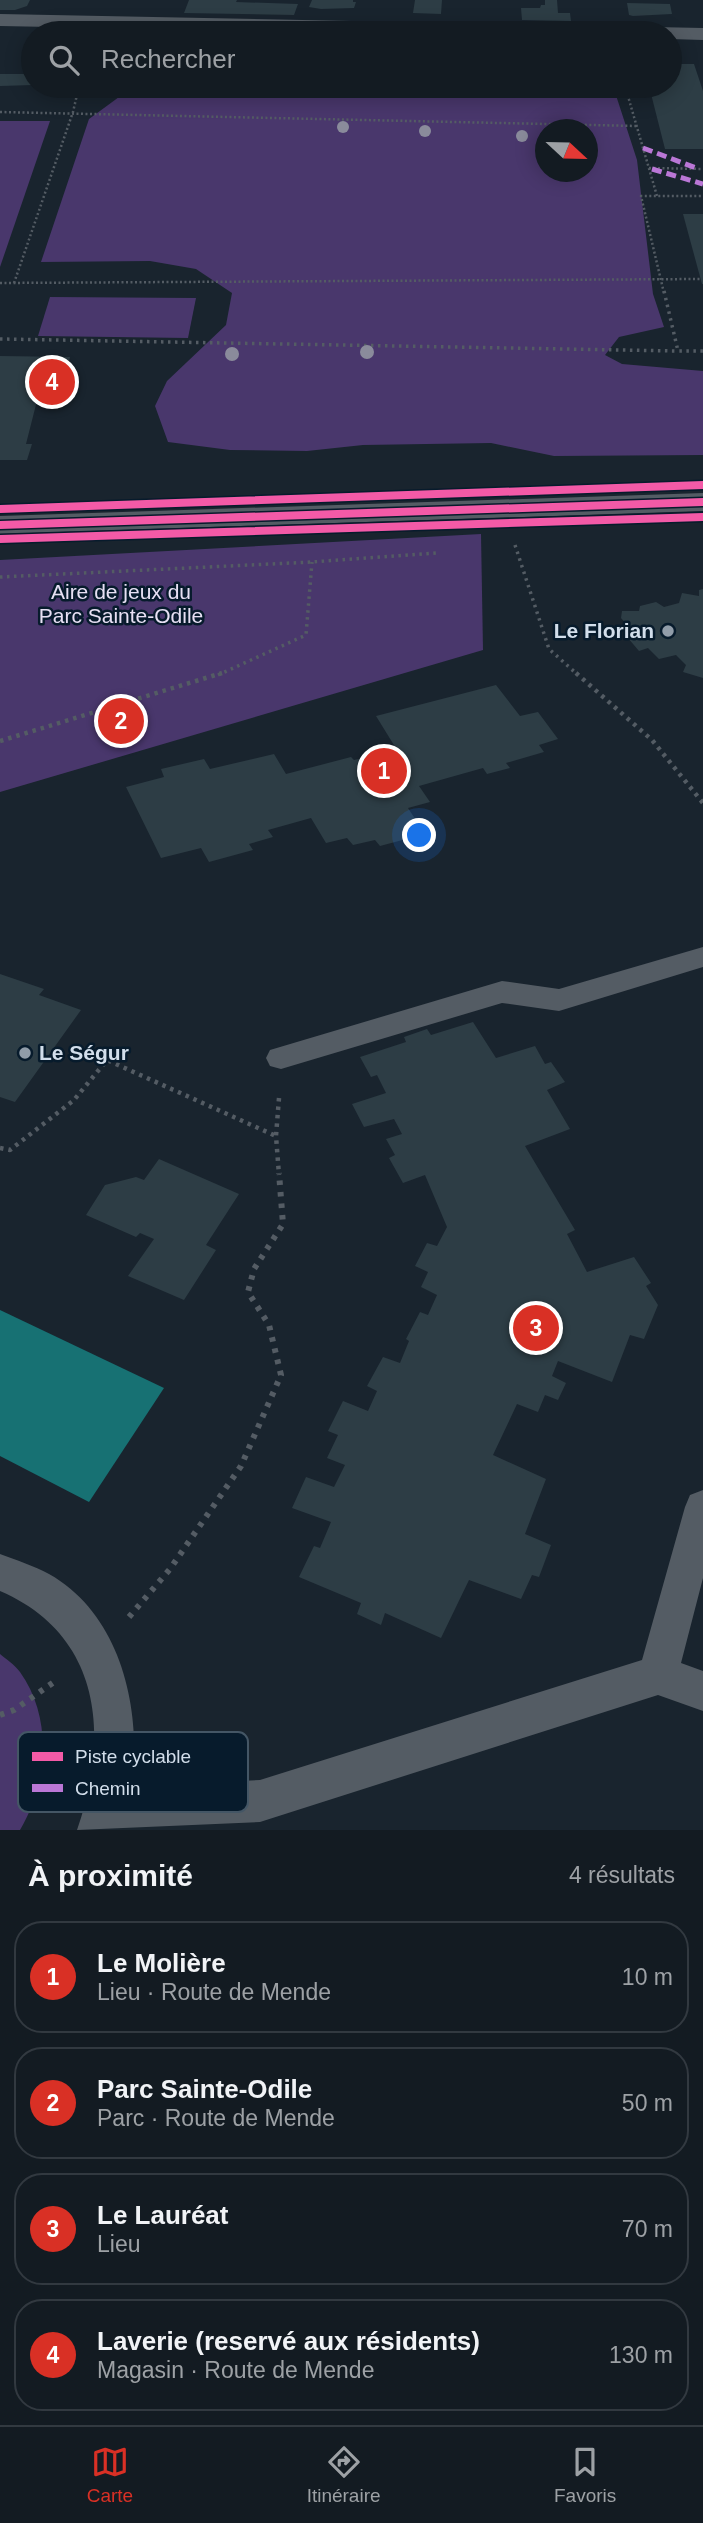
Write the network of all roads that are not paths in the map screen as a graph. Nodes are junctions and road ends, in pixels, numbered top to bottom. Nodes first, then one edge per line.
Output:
1 (59, 0) edge
2 (0, 20) edge
3 (47, 21) junction
4 (415, 21) edge
5 (682, 33) edge
6 (703, 34) edge
7 (703, 502) edge
8 (0, 525) edge
9 (703, 957) edge
10 (281, 1058) road end
11 (703, 1507) edge
12 (0, 1572) edge
13 (657, 1675) junction
14 (703, 1692) edge
15 (115, 1732) edge
16 (248, 1802) edge
17 (164, 1812) edge
18 (103, 1819) edge

1 - 3 street
2 - 3 street
3 - 4 street
5 - 6 street
7 - 8 street
9 - 10 lane
11 - 13 lane
12 - 15 lane
13 - 14 lane
13 - 16 lane
17 - 18 lane

